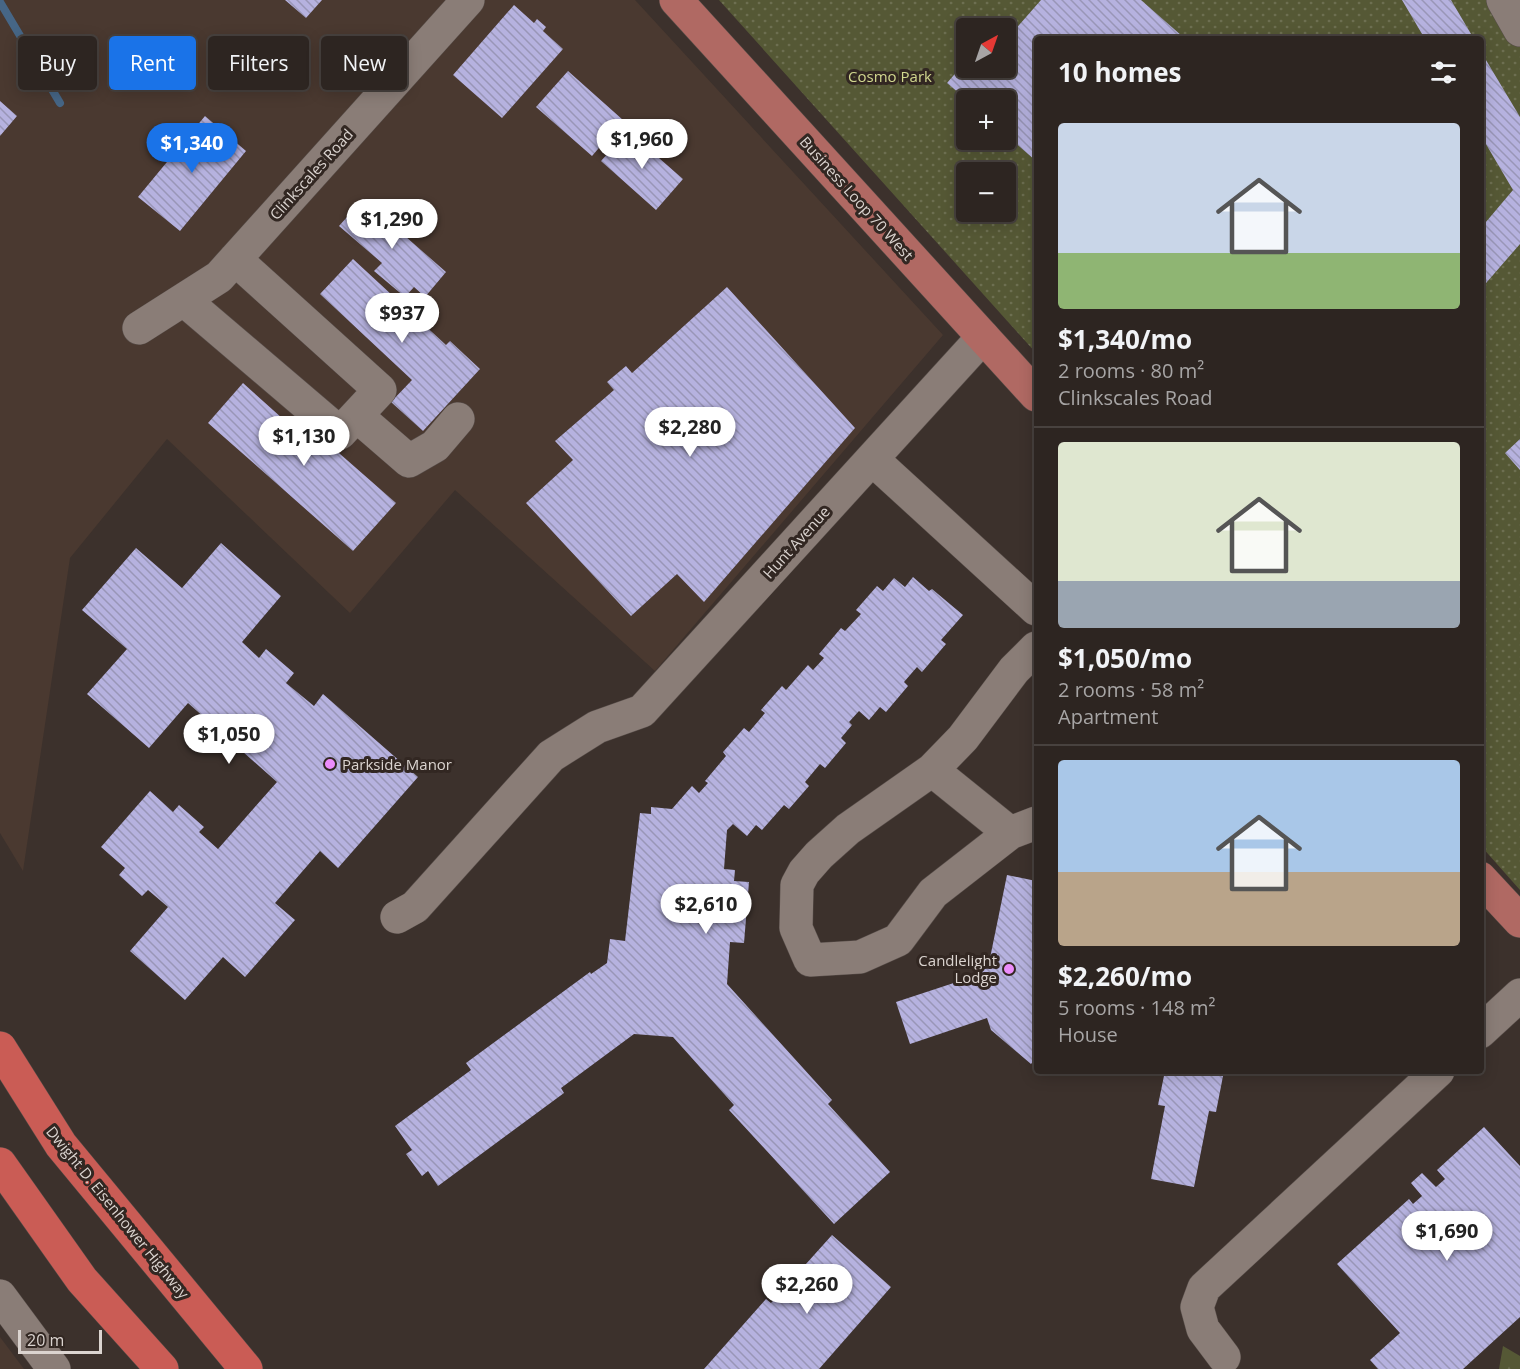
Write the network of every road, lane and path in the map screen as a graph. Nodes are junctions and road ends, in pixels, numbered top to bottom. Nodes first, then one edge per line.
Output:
1 (468, 0) edge
2 (676, 0) edge
3 (1503, 0) edge
4 (1520, 30) edge
5 (235, 259) junction
6 (184, 300) junction
7 (139, 328) dead end
8 (983, 337) junction
9 (1034, 393) edge
10 (357, 416) junction
11 (458, 419) dead end
12 (872, 459) junction
13 (1034, 607) edge
14 (1034, 650) edge
15 (932, 770) junction
16 (1023, 828) edge
17 (1484, 882) edge
18 (397, 917) dead end
19 (1520, 921) edge
20 (1520, 995) edge
21 (1484, 1028) edge
22 (0, 1048) edge
23 (1435, 1074) edge
24 (0, 1164) edge
25 (0, 1296) edge
26 (1224, 1357) dead end
27 (54, 1369) edge
28 (162, 1369) edge
29 (246, 1369) edge

1 - 5 street, Clinkscales Road
2 - 8 main road, Business Loop 70 West
3 - 4 street
5 - 6 street, Clinkscales Road
5 - 10 street
6 - 7 street, Clinkscales Road
6 - 10 street
8 - 9 main road, Business Loop 70 West
8 - 12 street, Hunt Avenue
10 - 11 street
12 - 13 street
12 - 18 street, Hunt Avenue
14 - 15 street
15 - 16 street
15 - 16 street
17 - 19 main road
20 - 21 street
22 - 29 highway, Dwight D. Eisenhower Highway
23 - 26 street
24 - 28 highway
25 - 27 street

